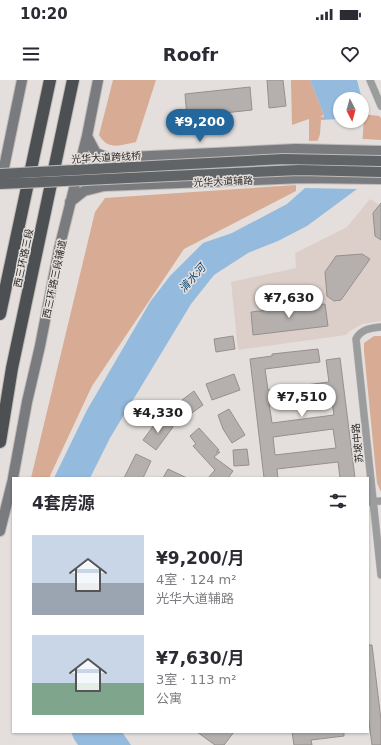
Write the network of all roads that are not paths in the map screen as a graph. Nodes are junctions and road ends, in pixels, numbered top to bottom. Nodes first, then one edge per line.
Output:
1 (22, 80) edge
2 (50, 80) edge
3 (73, 80) edge
4 (98, 80) edge
5 (370, 80) edge
6 (381, 106) edge
7 (87, 136) junction
8 (381, 151) edge
9 (3, 159) edge
10 (381, 161) edge
11 (381, 172) edge
12 (0, 174) edge
13 (381, 179) edge
14 (0, 184) edge
15 (70, 202) junction
16 (0, 314) edge
17 (381, 327) edge
18 (0, 442) edge
19 (13, 477) edge
20 (369, 477) edge
21 (369, 480) edge
22 (12, 483) edge
23 (381, 501) edge
24 (371, 502) edge
25 (0, 531) edge
26 (381, 575) edge

1 - 9 street
2 - 16 highway, 西三环路三段
3 - 18 highway, 西三环路三段
4 - 7 street, 西三环路三段辅道
5 - 6 street
7 - 8 street
7 - 15 street, 西三环路三段辅道
9 - 14 street
10 - 12 main road, 光华大道跨线桥, bridge
11 - 14 main road, bridge
13 - 15 street, 光华大道辅路
15 - 19 street, 西三环路三段辅道
17 - 20 street, 苏坡中路
21 - 24 street, 苏坡中路
22 - 25 street, 西三环路三段辅道
23 - 24 street
24 - 26 street, 苏坡中路

